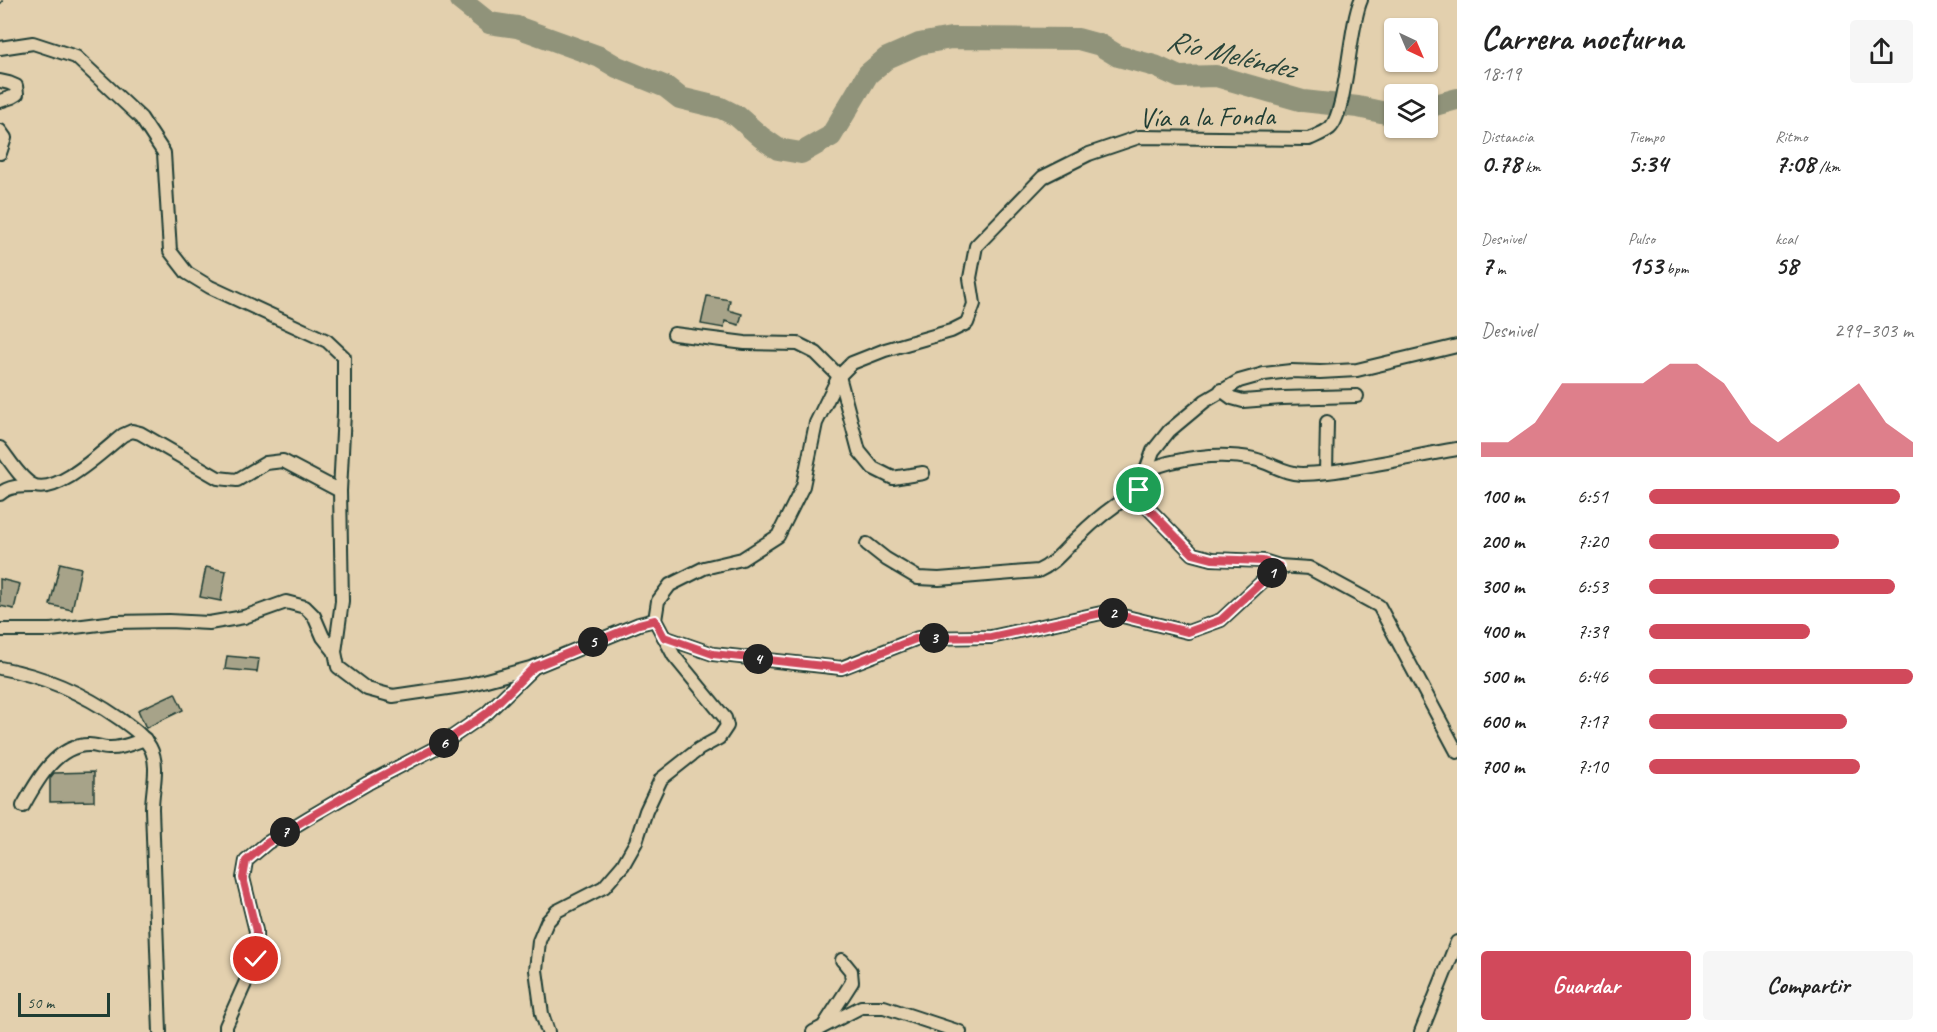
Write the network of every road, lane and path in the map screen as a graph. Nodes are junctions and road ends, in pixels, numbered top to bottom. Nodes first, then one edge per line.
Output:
1 (3, 0) edge
2 (1361, 0) edge
3 (0, 4) edge
4 (0, 48) edge
5 (0, 81) edge
6 (0, 101) edge
7 (0, 132) edge
8 (0, 153) edge
9 (674, 334) dead end
10 (1457, 346) edge
11 (839, 376) junction
12 (1221, 390) junction
13 (1357, 396) dead end
14 (1327, 423) dead end
15 (0, 448) edge
16 (1457, 449) edge
17 (1145, 471) junction
18 (1326, 472) junction
19 (924, 473) dead end
20 (33, 486) junction
21 (1139, 490) junction
22 (340, 491) junction
23 (0, 494) edge
24 (867, 544) dead end
25 (1279, 566) junction
26 (655, 620) junction
27 (0, 630) edge
28 (664, 637) junction
29 (335, 652) junction
30 (534, 667) junction
31 (0, 668) edge
32 (145, 739) junction
33 (1457, 752) edge
34 (23, 806) dead end
35 (1457, 942) edge
36 (842, 960) dead end
37 (819, 1029) edge
38 (160, 1032) edge
39 (226, 1032) edge
40 (548, 1032) edge
41 (960, 1032) edge
42 (1421, 1032) edge

1 - 3 path
2 - 11 street, Vía a la Fonda
4 - 22 street
5 - 6 street
7 - 8 street
9 - 11 street
10 - 12 street
11 - 19 street
11 - 26 street, Vía a la Fonda
12 - 13 street
12 - 17 street
14 - 18 street
15 - 20 street
16 - 18 street
17 - 18 street
17 - 21 street
20 - 22 street
20 - 23 street
21 - 24 street
21 - 25 street
22 - 29 street
25 - 28 street
25 - 33 street
26 - 28 street
26 - 30 street
27 - 29 street
28 - 40 street
29 - 30 street
30 - 39 street
31 - 32 street
32 - 34 street
32 - 38 street
35 - 42 street
36 - 37 street
37 - 41 street

